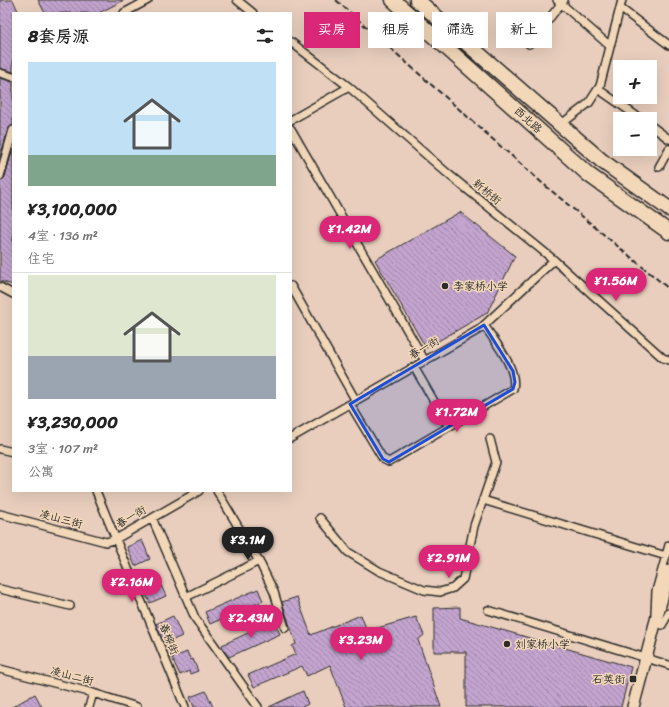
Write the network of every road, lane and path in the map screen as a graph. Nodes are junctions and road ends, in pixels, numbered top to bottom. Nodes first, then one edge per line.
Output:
1 (148, 0) edge
2 (236, 0) edge
3 (393, 0) edge
4 (417, 0) edge
5 (622, 0) edge
6 (561, 1) edge
7 (620, 8) junction
8 (136, 10) edge
9 (252, 12) edge
10 (552, 13) edge
11 (292, 43) edge
12 (669, 45) edge
13 (610, 46) junction
14 (0, 73) edge
15 (12, 77) edge
16 (349, 87) junction
17 (598, 89) junction
18 (631, 112) edge
19 (292, 119) edge
20 (560, 125) junction
21 (657, 130) edge
22 (292, 132) edge
23 (12, 134) edge
24 (669, 139) edge
25 (669, 149) edge
26 (659, 167) dead end
27 (0, 176) edge
28 (669, 209) edge
29 (669, 232) edge
30 (554, 260) junction
31 (0, 287) edge
32 (292, 288) edge
33 (12, 293) edge
34 (484, 325) junction
35 (669, 360) edge
36 (425, 361) junction
37 (414, 367) junction
38 (353, 402) junction
39 (449, 427) junction
40 (292, 437) edge
41 (490, 439) dead end
42 (0, 449) edge
43 (12, 452) edge
44 (96, 492) edge
45 (197, 492) edge
46 (218, 492) edge
47 (483, 500) junction
48 (0, 514) edge
49 (152, 518) junction
50 (320, 518) dead end
51 (116, 539) junction
52 (669, 545) edge
53 (666, 556) junction
54 (259, 561) junction
55 (669, 571) edge
56 (0, 589) edge
57 (186, 597) junction
58 (669, 599) edge
59 (70, 606) dead end
60 (488, 610) dead end
61 (669, 613) edge
62 (659, 624) junction
63 (285, 628) dead end
64 (649, 659) junction
65 (669, 665) edge
66 (0, 669) edge
67 (93, 693) junction
68 (89, 707) edge
69 (137, 707) edge
70 (185, 707) edge
71 (258, 707) edge
72 (633, 707) edge
73 (640, 707) edge

1 - 8 street
2 - 9 street
3 - 29 highway, 西北路
4 - 20 highway, 西北路
5 - 7 street
6 - 10 street
6 - 13 street
7 - 12 street
7 - 13 street
11 - 16 street, 新桥街
13 - 17 street
14 - 15 street
16 - 19 street
16 - 30 street, 新桥街
17 - 18 street
17 - 20 street
20 - 28 highway, 西北路
21 - 24 street
22 - 36 street
23 - 27 street
25 - 26 street
30 - 34 street, 春一街
30 - 35 street, 新桥街
31 - 33 street
32 - 38 street
34 - 36 street, 春一街
34 - 39 street
36 - 37 street, 春一街
37 - 38 street, 春一街
37 - 39 street
38 - 39 street
38 - 40 street, 春一街
41 - 47 street
42 - 43 street
44 - 51 street, 春柳街
45 - 49 street, 春一街
46 - 54 street
47 - 50 street
47 - 53 street
48 - 51 street, 凌山三街
49 - 51 street, 春一街
49 - 57 street
51 - 70 street, 春柳街
52 - 53 street
53 - 62 street
54 - 57 street
54 - 63 street
55 - 62 main road
56 - 59 street
57 - 71 street
58 - 62 main road
60 - 64 street
61 - 62 street
62 - 64 main road
64 - 65 street
64 - 72 main road
64 - 73 main road
66 - 67 street, 凌山二街
67 - 68 street
67 - 69 street, 凌山二街

